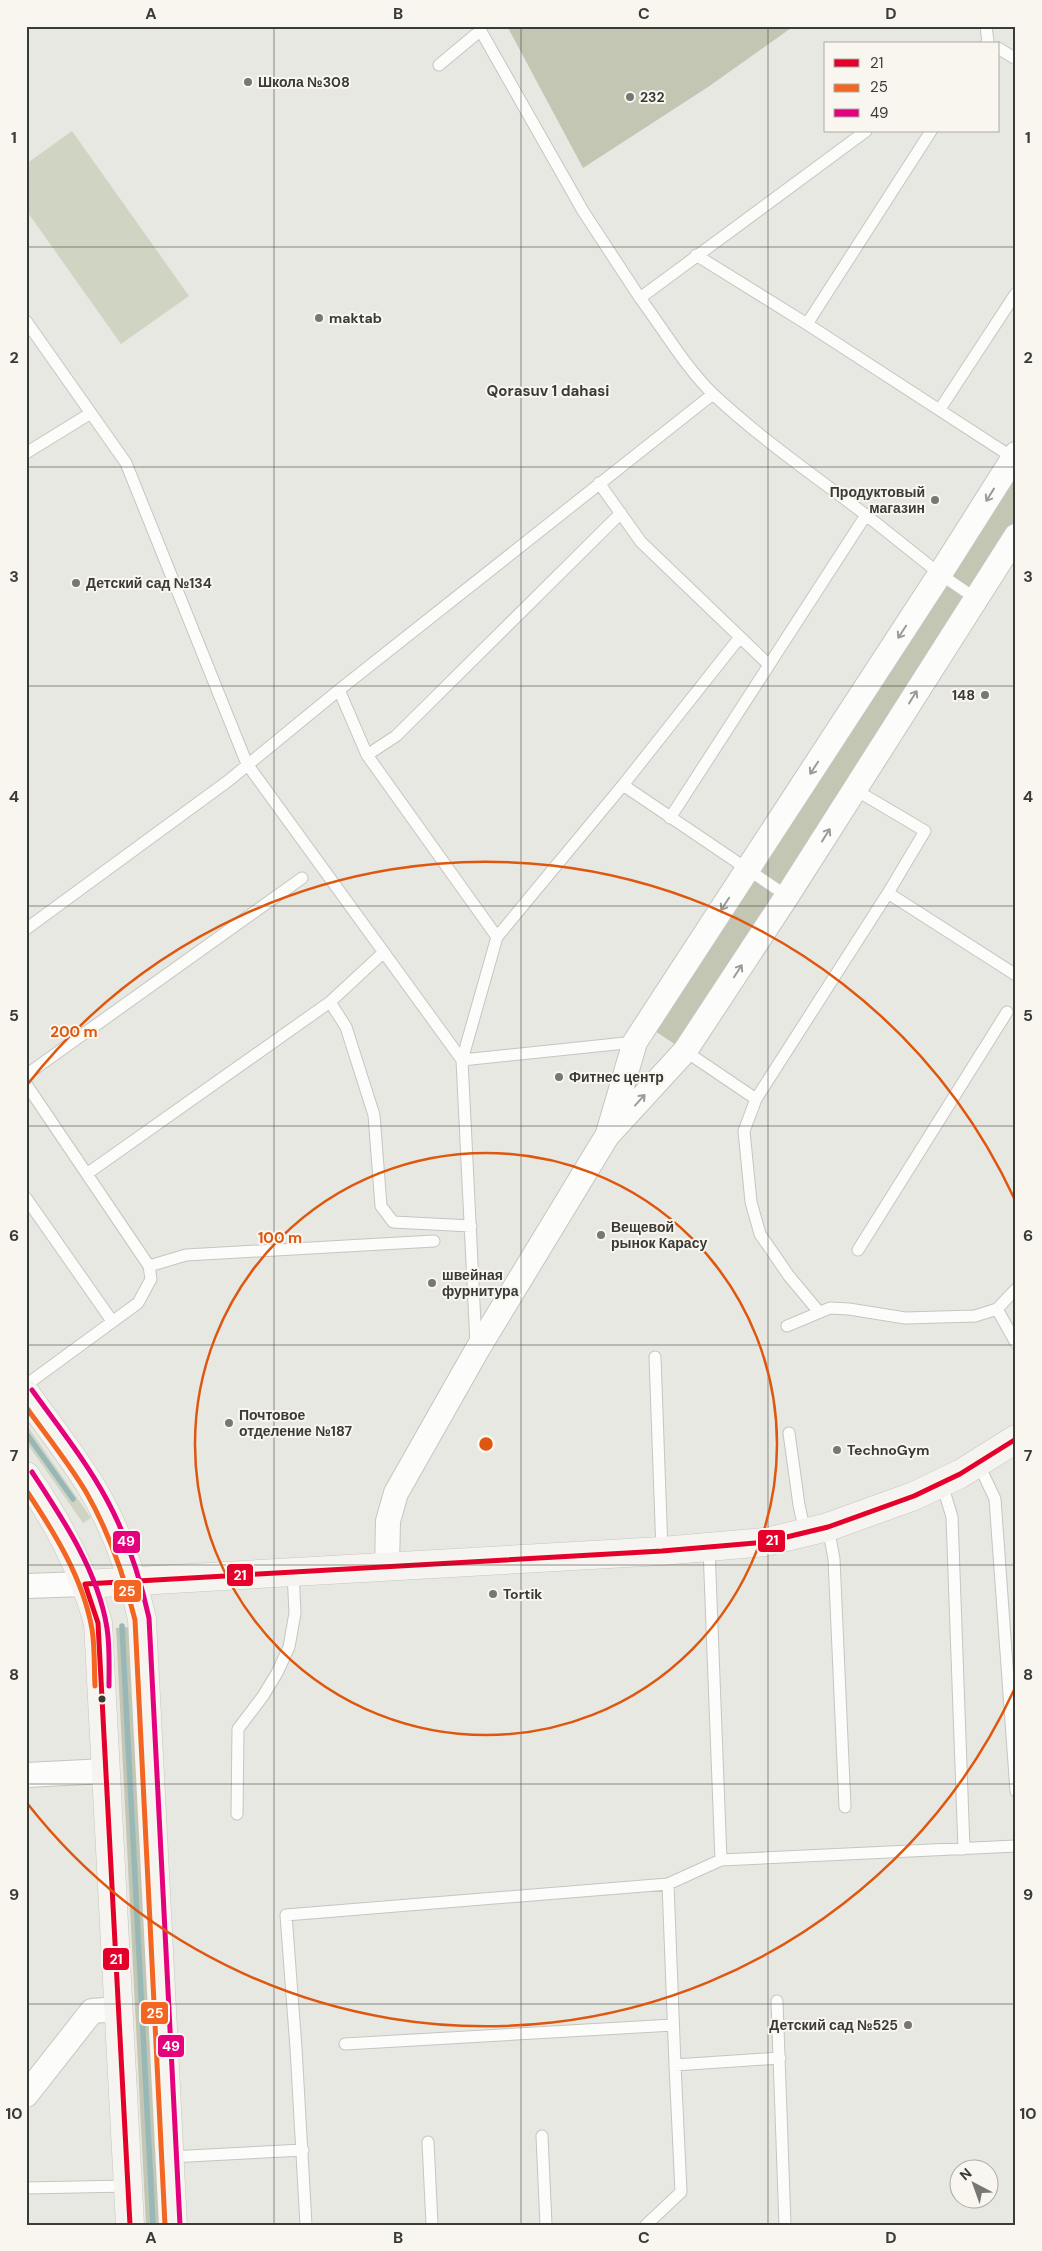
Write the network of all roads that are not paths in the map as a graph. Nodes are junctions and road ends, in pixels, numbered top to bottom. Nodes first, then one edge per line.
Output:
1 (986, 26) edge
2 (480, 28) edge
3 (990, 42) edge
4 (1000, 50) edge
5 (1016, 59) edge
6 (439, 65) dead end
7 (865, 132) edge
8 (930, 132) edge
9 (696, 255) junction
10 (1016, 293) edge
11 (640, 298) junction
12 (26, 320) edge
13 (807, 324) junction
14 (713, 394) junction
15 (940, 409) junction
16 (91, 413) junction
17 (26, 453) edge
18 (1015, 457) edge
19 (600, 483) junction
20 (622, 513) junction
21 (866, 516) junction
22 (1016, 536) edge
23 (940, 574) junction
24 (975, 598) junction
25 (740, 637) junction
26 (769, 666) junction
27 (339, 690) junction
28 (367, 755) junction
29 (247, 764) junction
30 (623, 786) junction
31 (854, 790) junction
32 (670, 818) junction
33 (748, 870) junction
34 (302, 878) dead end
35 (888, 893) junction
36 (787, 896) junction
37 (26, 928) edge
38 (497, 938) junction
39 (384, 952) junction
40 (1016, 976) edge
41 (330, 1002) junction
42 (1007, 1012) dead end
43 (635, 1042) junction
44 (685, 1051) junction
45 (462, 1060) junction
46 (26, 1075) edge
47 (26, 1084) edge
48 (756, 1099) junction
49 (607, 1136) junction
50 (88, 1173) junction
51 (26, 1198) edge
52 (471, 1226) junction
53 (434, 1241) dead end
54 (858, 1250) dead end
55 (148, 1266) junction
56 (1016, 1290) edge
57 (997, 1309) junction
58 (820, 1312) junction
59 (112, 1321) junction
60 (787, 1326) dead end
61 (1016, 1343) edge
62 (476, 1350) junction
63 (656, 1357) dead end
64 (26, 1385) edge
65 (26, 1394) edge
66 (789, 1433) dead end
67 (1016, 1439) edge
68 (978, 1463) junction
69 (26, 1476) edge
70 (942, 1484) junction
71 (816, 1531) junction
72 (709, 1548) junction
73 (662, 1551) junction
74 (387, 1567) junction
75 (294, 1572) junction
76 (133, 1581) junction
77 (85, 1584) junction
78 (26, 1586) edge
79 (106, 1771) junction
80 (26, 1775) edge
81 (1016, 1790) edge
82 (845, 1807) dead end
83 (237, 1814) dead end
84 (1016, 1846) edge
85 (964, 1849) junction
86 (721, 1860) junction
87 (668, 1884) junction
88 (777, 2001) dead end
89 (119, 2009) junction
90 (673, 2025) junction
91 (345, 2044) dead end
92 (780, 2058) junction
93 (675, 2065) junction
94 (26, 2095) edge
95 (542, 2136) dead end
96 (428, 2142) dead end
97 (303, 2150) junction
98 (170, 2157) junction
99 (128, 2186) junction
100 (26, 2188) edge
101 (130, 2225) edge
102 (173, 2225) edge
103 (306, 2225) edge
104 (432, 2225) edge
105 (546, 2225) edge
106 (646, 2225) edge
107 (785, 2225) edge

1 - 3 lane
2 - 6 lane
2 - 11 lane
4 - 5 lane
7 - 9 lane
8 - 13 lane
9 - 11 lane
9 - 13 lane
10 - 15 lane
11 - 14 lane
12 - 16 lane
13 - 15 lane
14 - 19 lane
14 - 21 lane
15 - 18 lane
16 - 17 lane
16 - 29 lane
18 -> 23 street
19 - 20 lane
19 - 27 lane
20 - 25 lane
20 - 28 lane
21 - 23 lane
21 - 26 lane
22 - 24 street
23 - 24 lane
23 -> 33 street
31 -> 24 street
25 - 26 lane
25 - 30 lane
26 - 32 lane
27 - 28 lane
27 - 29 lane
28 - 38 lane
29 - 37 lane
29 - 39 lane
30 - 32 lane
30 - 38 lane
31 - 35 lane
36 -> 31 street
32 - 33 lane
33 - 36 lane
33 -> 43 street
34 - 46 lane
35 - 40 lane
35 - 48 lane
44 -> 36 street
38 - 45 lane
39 - 41 lane
39 - 45 lane
41 - 50 lane
41 - 52 lane
42 - 54 lane
43 - 45 lane
43 - 49 street
44 - 48 lane
49 -> 44 street
45 - 52 lane
47 - 50 lane
48 - 58 lane
49 - 62 street
50 - 55 lane
51 - 59 lane
52 - 62 lane
53 - 55 lane
55 - 59 lane
56 - 57 lane
57 - 58 lane
57 - 61 lane
58 - 60 lane
59 - 64 lane
62 - 74 street
63 - 73 lane
65 - 76 main road
66 - 71 lane
67 - 68 main road
68 - 70 main road
68 - 81 lane
69 - 77 main road
70 - 71 main road
70 - 85 lane
71 - 72 main road
71 - 82 lane
72 - 73 main road
72 - 86 lane
73 - 74 main road
74 - 75 main road
75 - 76 main road
75 - 83 lane
76 - 77 main road
76 - 98 main road
77 - 78 street
77 - 79 main road
79 - 80 street
79 - 89 main road
84 - 85 lane
85 - 86 lane
86 - 87 lane
87 - 90 lane
87 - 97 lane
88 - 92 lane
89 - 94 street
89 - 99 main road
90 - 91 lane
90 - 93 lane
92 - 93 lane
92 - 107 lane
93 - 106 lane
95 - 105 lane
96 - 104 lane
97 - 98 lane
97 - 103 lane
98 - 102 main road
99 - 100 lane
99 - 101 main road

